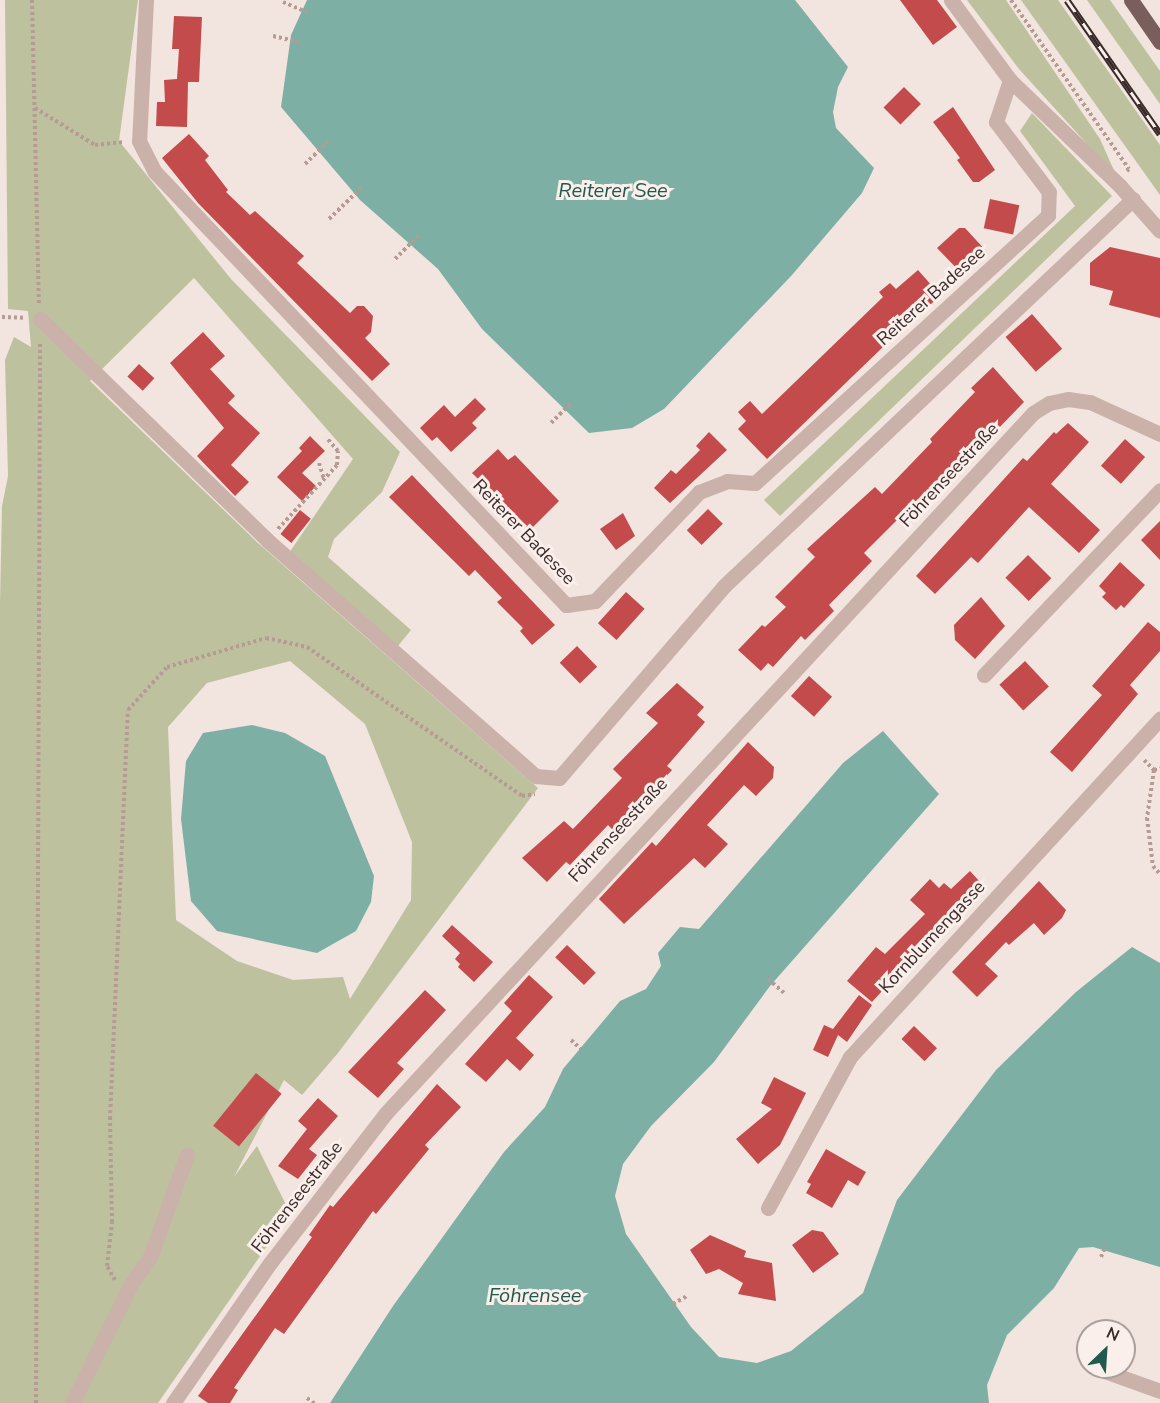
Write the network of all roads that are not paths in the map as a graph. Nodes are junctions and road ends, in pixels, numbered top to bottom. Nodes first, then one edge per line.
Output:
1 (146, 0) edge
2 (951, 0) edge
3 (1131, 0) edge
4 (1160, 42) edge
5 (1010, 80) junction
6 (1133, 199) junction
7 (1160, 231) edge
8 (40, 318) road end
9 (1160, 434) edge
10 (1160, 490) edge
11 (984, 675) dead end
12 (1160, 719) edge
13 (187, 1154) dead end
14 (768, 1208) dead end
15 (1127, 1379) edge
16 (1160, 1391) edge
17 (72, 1403) edge
18 (173, 1403) edge

1 - 5 street, Reiterer Badesee
2 - 5 street
3 - 4 main road
5 - 6 street
6 - 7 street
6 - 8 street
9 - 18 street, Föhrenseestraße
10 - 11 street
12 - 14 street, Kornblumengasse
13 - 17 street
15 - 16 street

